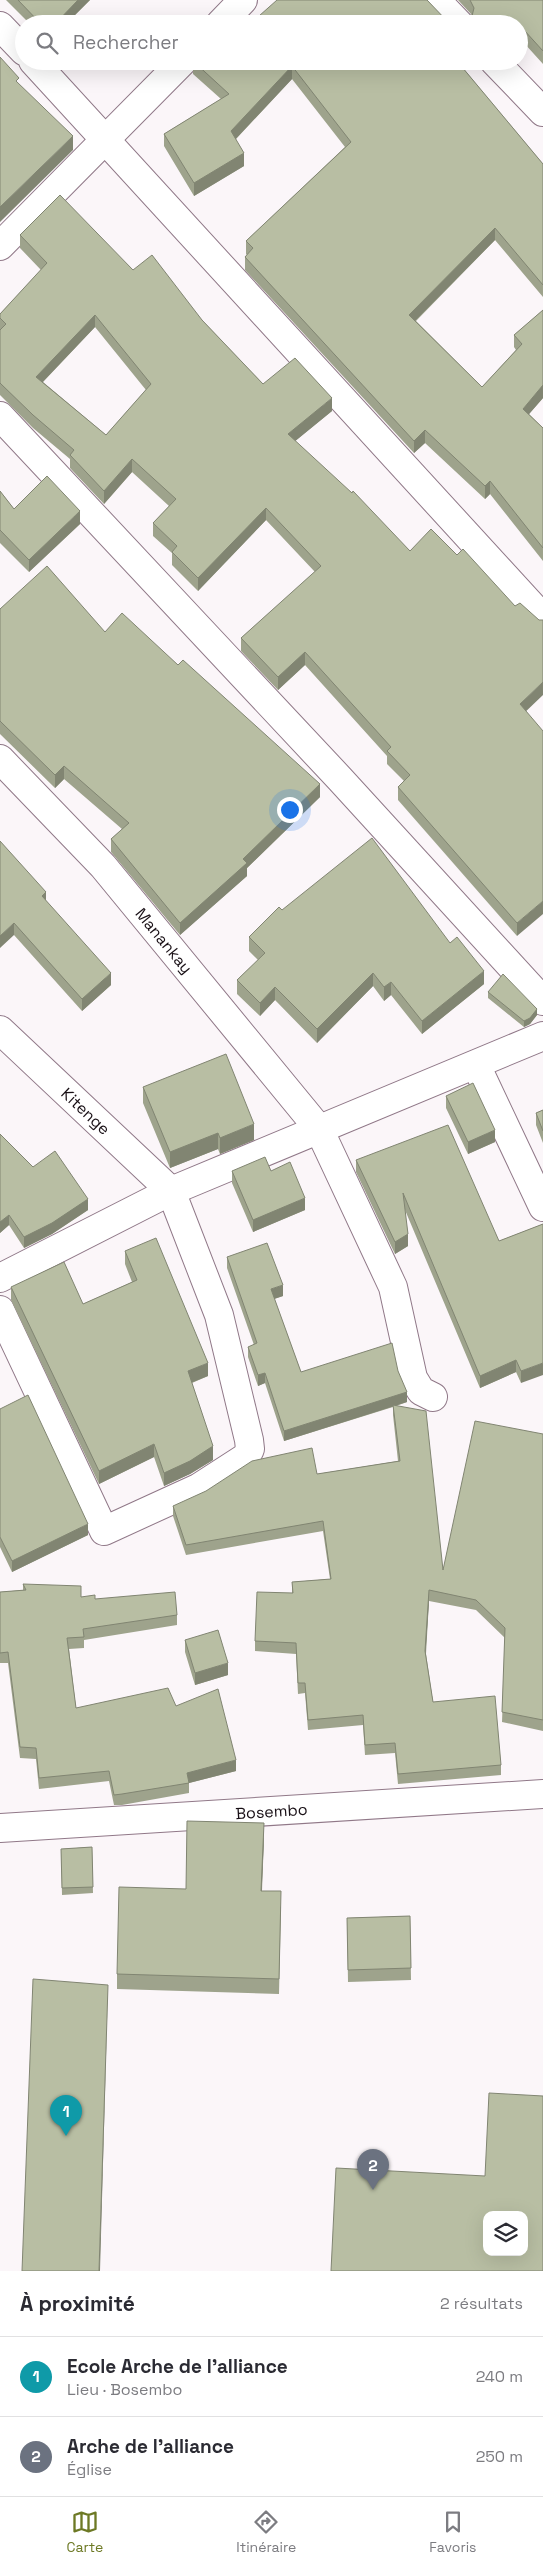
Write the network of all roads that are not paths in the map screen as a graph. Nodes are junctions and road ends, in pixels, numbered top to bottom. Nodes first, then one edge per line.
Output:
1 (244, 0) edge
2 (436, 0) edge
3 (229, 15) edge
4 (450, 15) edge
5 (0, 26) edge
6 (15, 42) edge
7 (41, 70) edge
8 (174, 70) edge
9 (503, 70) edge
10 (543, 112) edge
11 (106, 140) junction
12 (0, 246) edge
13 (0, 416) edge
14 (543, 618) edge
15 (0, 759) edge
16 (543, 1001) edge
17 (0, 1030) edge
18 (543, 1036) edge
19 (476, 1065) junction
20 (319, 1129) junction
21 (171, 1191) junction
22 (543, 1207) edge
23 (0, 1278) edge
24 (0, 1310) edge
25 (433, 1397) dead end
26 (543, 1794) edge
27 (0, 1828) edge

1 - 3 street
2 - 4 street
5 - 6 street
7 - 11 street
8 - 11 street
9 - 10 street
11 - 12 street
11 - 14 street
13 - 16 street
15 - 20 street, Manankay
17 - 21 street, Kitenge
18 - 19 street
19 - 20 street
19 - 22 street
20 - 21 street
20 - 25 street, Manankay
21 - 23 street
21 - 24 street
26 - 27 street, Bosembo

